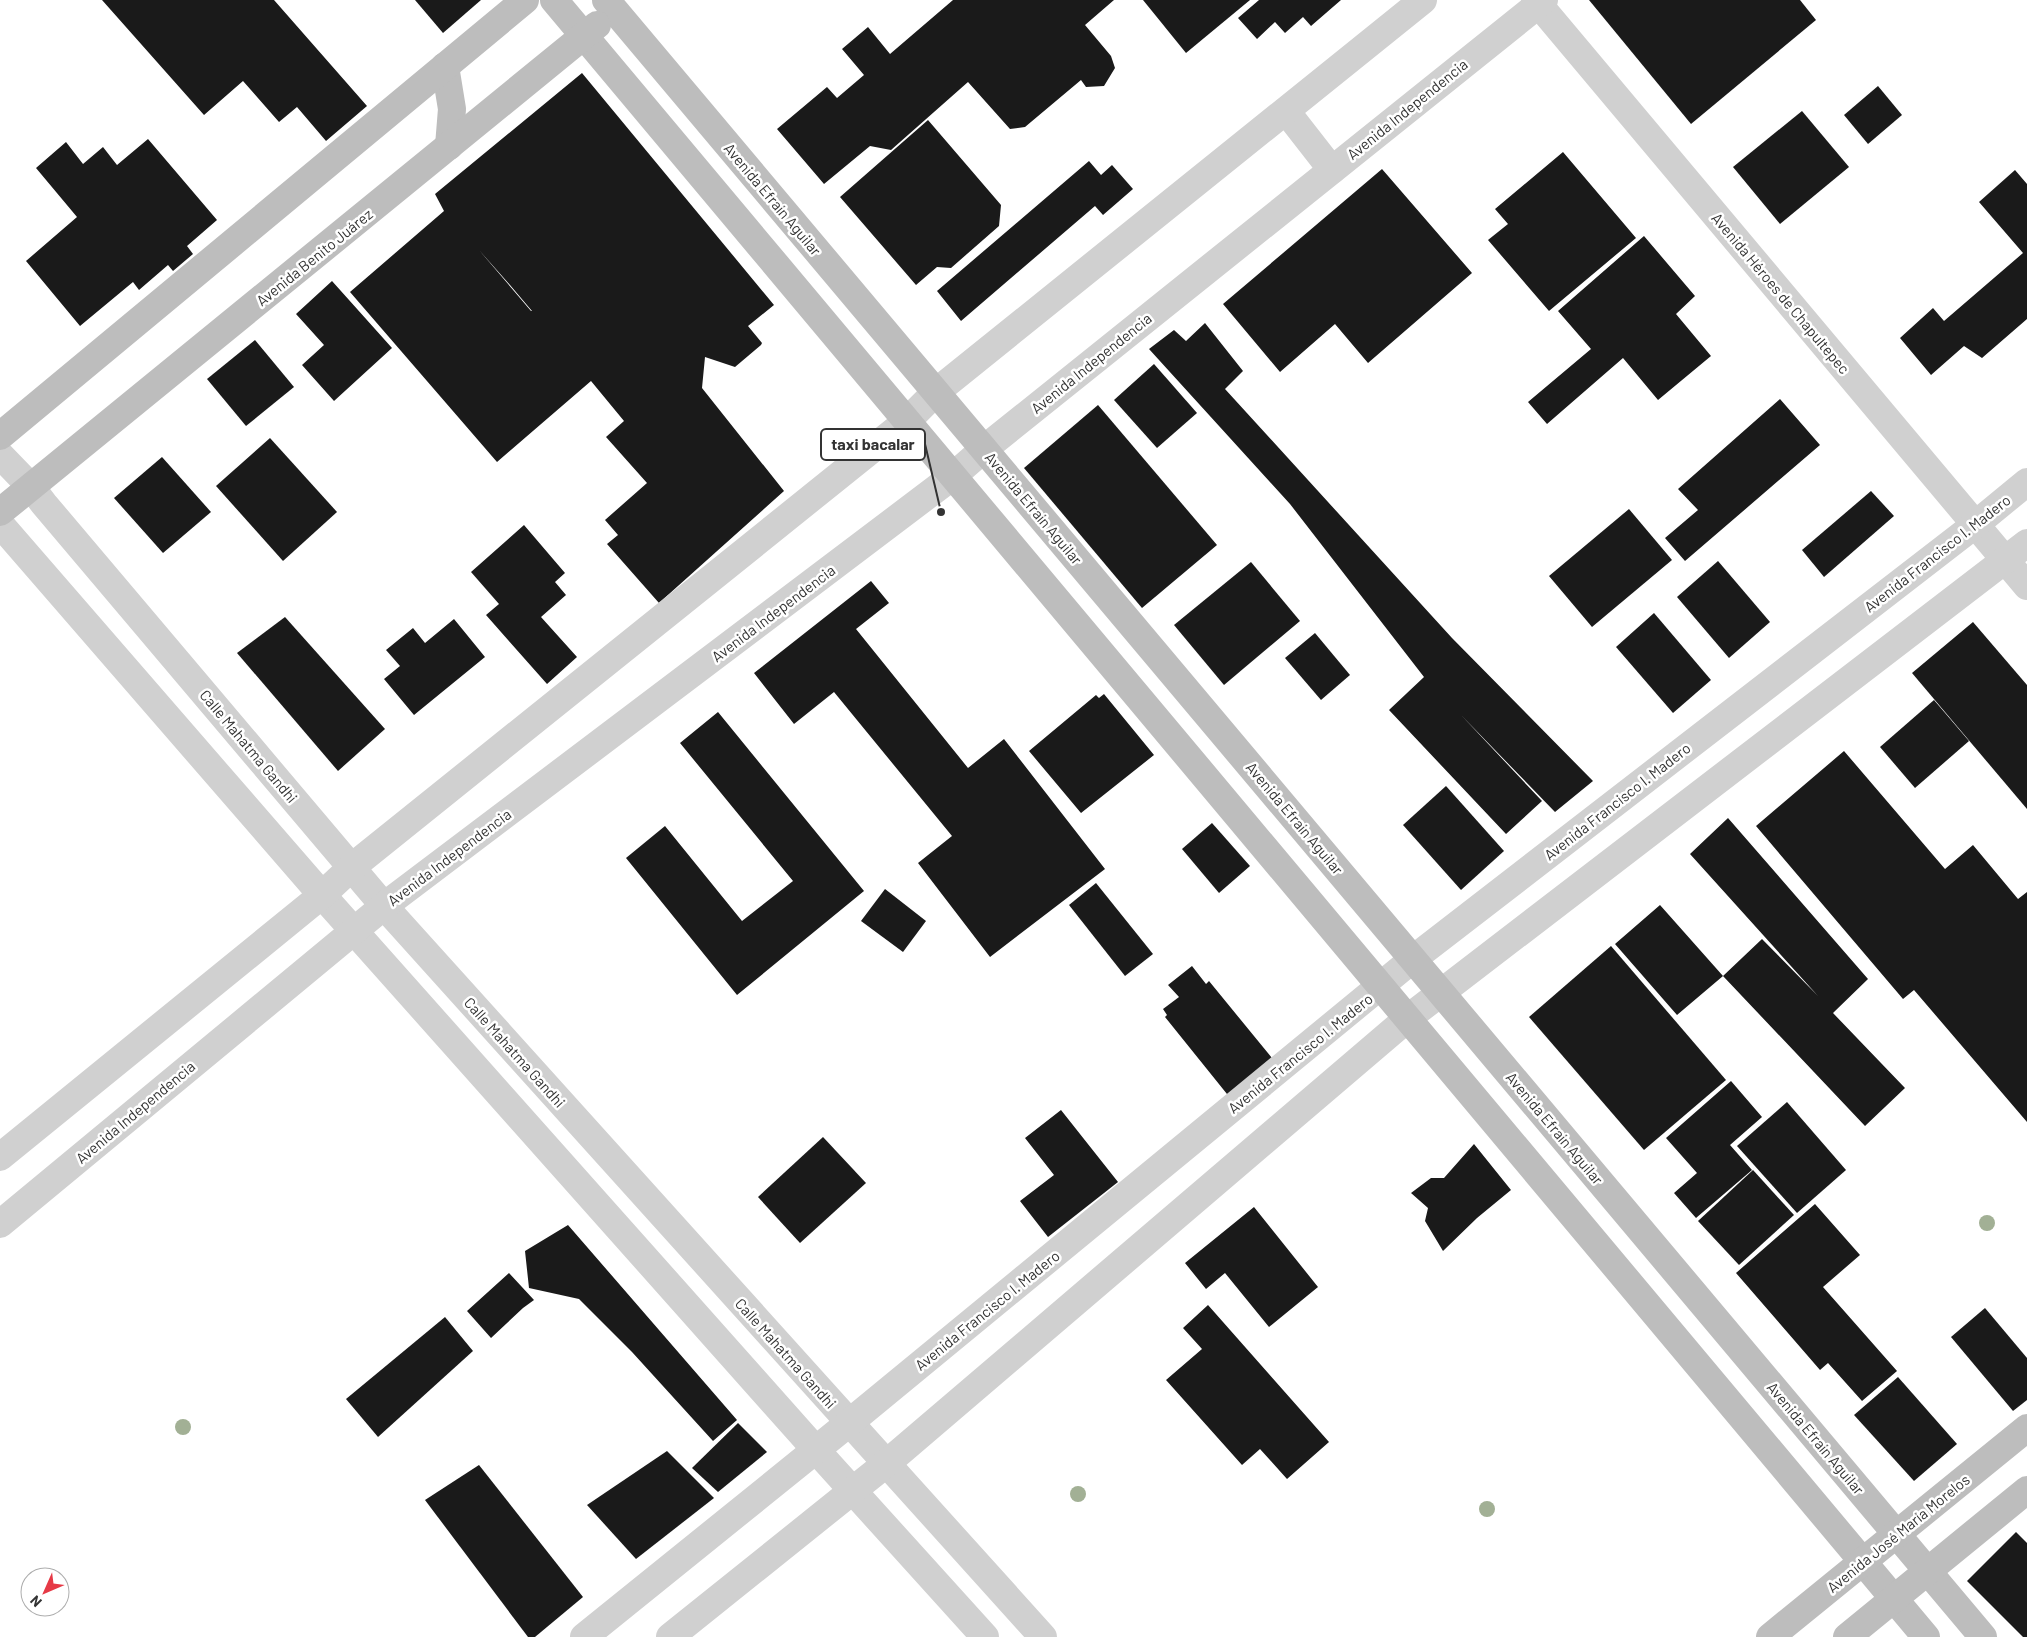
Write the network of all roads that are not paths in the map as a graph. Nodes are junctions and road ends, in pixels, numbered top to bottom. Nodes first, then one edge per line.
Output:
1 (525, 0) edge
2 (554, 0) edge
3 (1423, 0) edge
4 (1539, 2) edge
5 (616, 4) edge
6 (584, 36) junction
7 (445, 66) junction
8 (1286, 111) junction
9 (449, 146) junction
10 (1332, 170) junction
11 (936, 392) junction
12 (907, 421) junction
13 (0, 436) edge
14 (984, 448) junction
15 (0, 455) edge
16 (953, 476) junction
17 (2027, 482) edge
18 (31, 487) junction
19 (0, 512) edge
20 (0, 524) edge
21 (1976, 524) junction
22 (2027, 543) edge
23 (2006, 560) junction
24 (2027, 586) edge
25 (352, 867) junction
26 (322, 894) junction
27 (384, 906) junction
28 (355, 930) junction
29 (1413, 959) junction
30 (1382, 986) junction
31 (1442, 993) junction
32 (1408, 1018) junction
33 (0, 1157) edge
34 (0, 1224) edge
35 (849, 1423) junction
36 (2027, 1428) edge
37 (816, 1450) junction
38 (887, 1463) junction
39 (852, 1489) junction
40 (2027, 1490) edge
41 (1896, 1534) junction
42 (1863, 1561) junction
43 (1928, 1571) junction
44 (1894, 1599) junction
45 (584, 1637) edge
46 (670, 1637) edge
47 (985, 1637) edge
48 (1043, 1637) edge
49 (1770, 1637) edge
50 (1847, 1637) edge
51 (1926, 1637) edge
52 (1983, 1637) edge

1 - 7 main road
2 - 6 main road
3 - 8 street
4 - 10 street, Avenida Independencia
4 - 21 street, Avenida Héroes de Chapultepec
5 - 6 main road, Avenida Benito Juárez
5 - 11 main road, Avenida Efraín Aguilar
6 - 9 main road, Avenida Benito Juárez
6 - 12 main road
7 - 9 main road
7 - 13 main road
8 - 10 street
8 - 11 street
9 - 18 main road, Avenida Benito Juárez
10 - 14 street, Avenida Independencia
11 - 12 street
11 - 14 main road, Avenida Efraín Aguilar
12 - 16 main road
12 - 25 street
14 - 16 street, Avenida Independencia
14 - 29 main road, Avenida Efraín Aguilar
15 - 18 street, Calle Mahatma Gandhi
16 - 27 street, Avenida Independencia
16 - 30 main road
17 - 21 street, Avenida Francisco I. Madero
18 - 19 main road, Avenida Benito Juárez
18 - 25 street, Calle Mahatma Gandhi
20 - 26 street
21 - 23 street, Avenida Héroes de Chapultepec
21 - 29 street, Avenida Francisco I. Madero
22 - 23 street
23 - 24 street, Avenida Héroes de Chapultepec
23 - 31 street
25 - 26 street
25 - 27 street, Calle Mahatma Gandhi
26 - 28 street
26 - 33 street
27 - 28 street, Avenida Independencia
27 - 35 street, Calle Mahatma Gandhi
28 - 34 street, Avenida Independencia
28 - 37 street
29 - 30 street, Avenida Francisco I. Madero
29 - 31 main road, Avenida Efraín Aguilar
30 - 32 main road
30 - 35 street, Avenida Francisco I. Madero
31 - 32 street
31 - 41 main road, Avenida Efraín Aguilar
32 - 38 street
32 - 42 main road
35 - 37 street, Avenida Francisco I. Madero
35 - 38 street, Calle Mahatma Gandhi
36 - 41 main road, Avenida José María Morelos
37 - 39 street
37 - 45 street, Avenida Francisco I. Madero
38 - 39 street
38 - 48 street, Calle Mahatma Gandhi
39 - 46 street
39 - 47 street
40 - 43 main road
41 - 42 main road, Avenida José María Morelos
41 - 43 main road, Avenida Efraín Aguilar
42 - 44 main road
42 - 49 main road, Avenida José María Morelos
43 - 44 main road
43 - 52 main road, Avenida Efraín Aguilar
44 - 50 main road
44 - 51 main road

